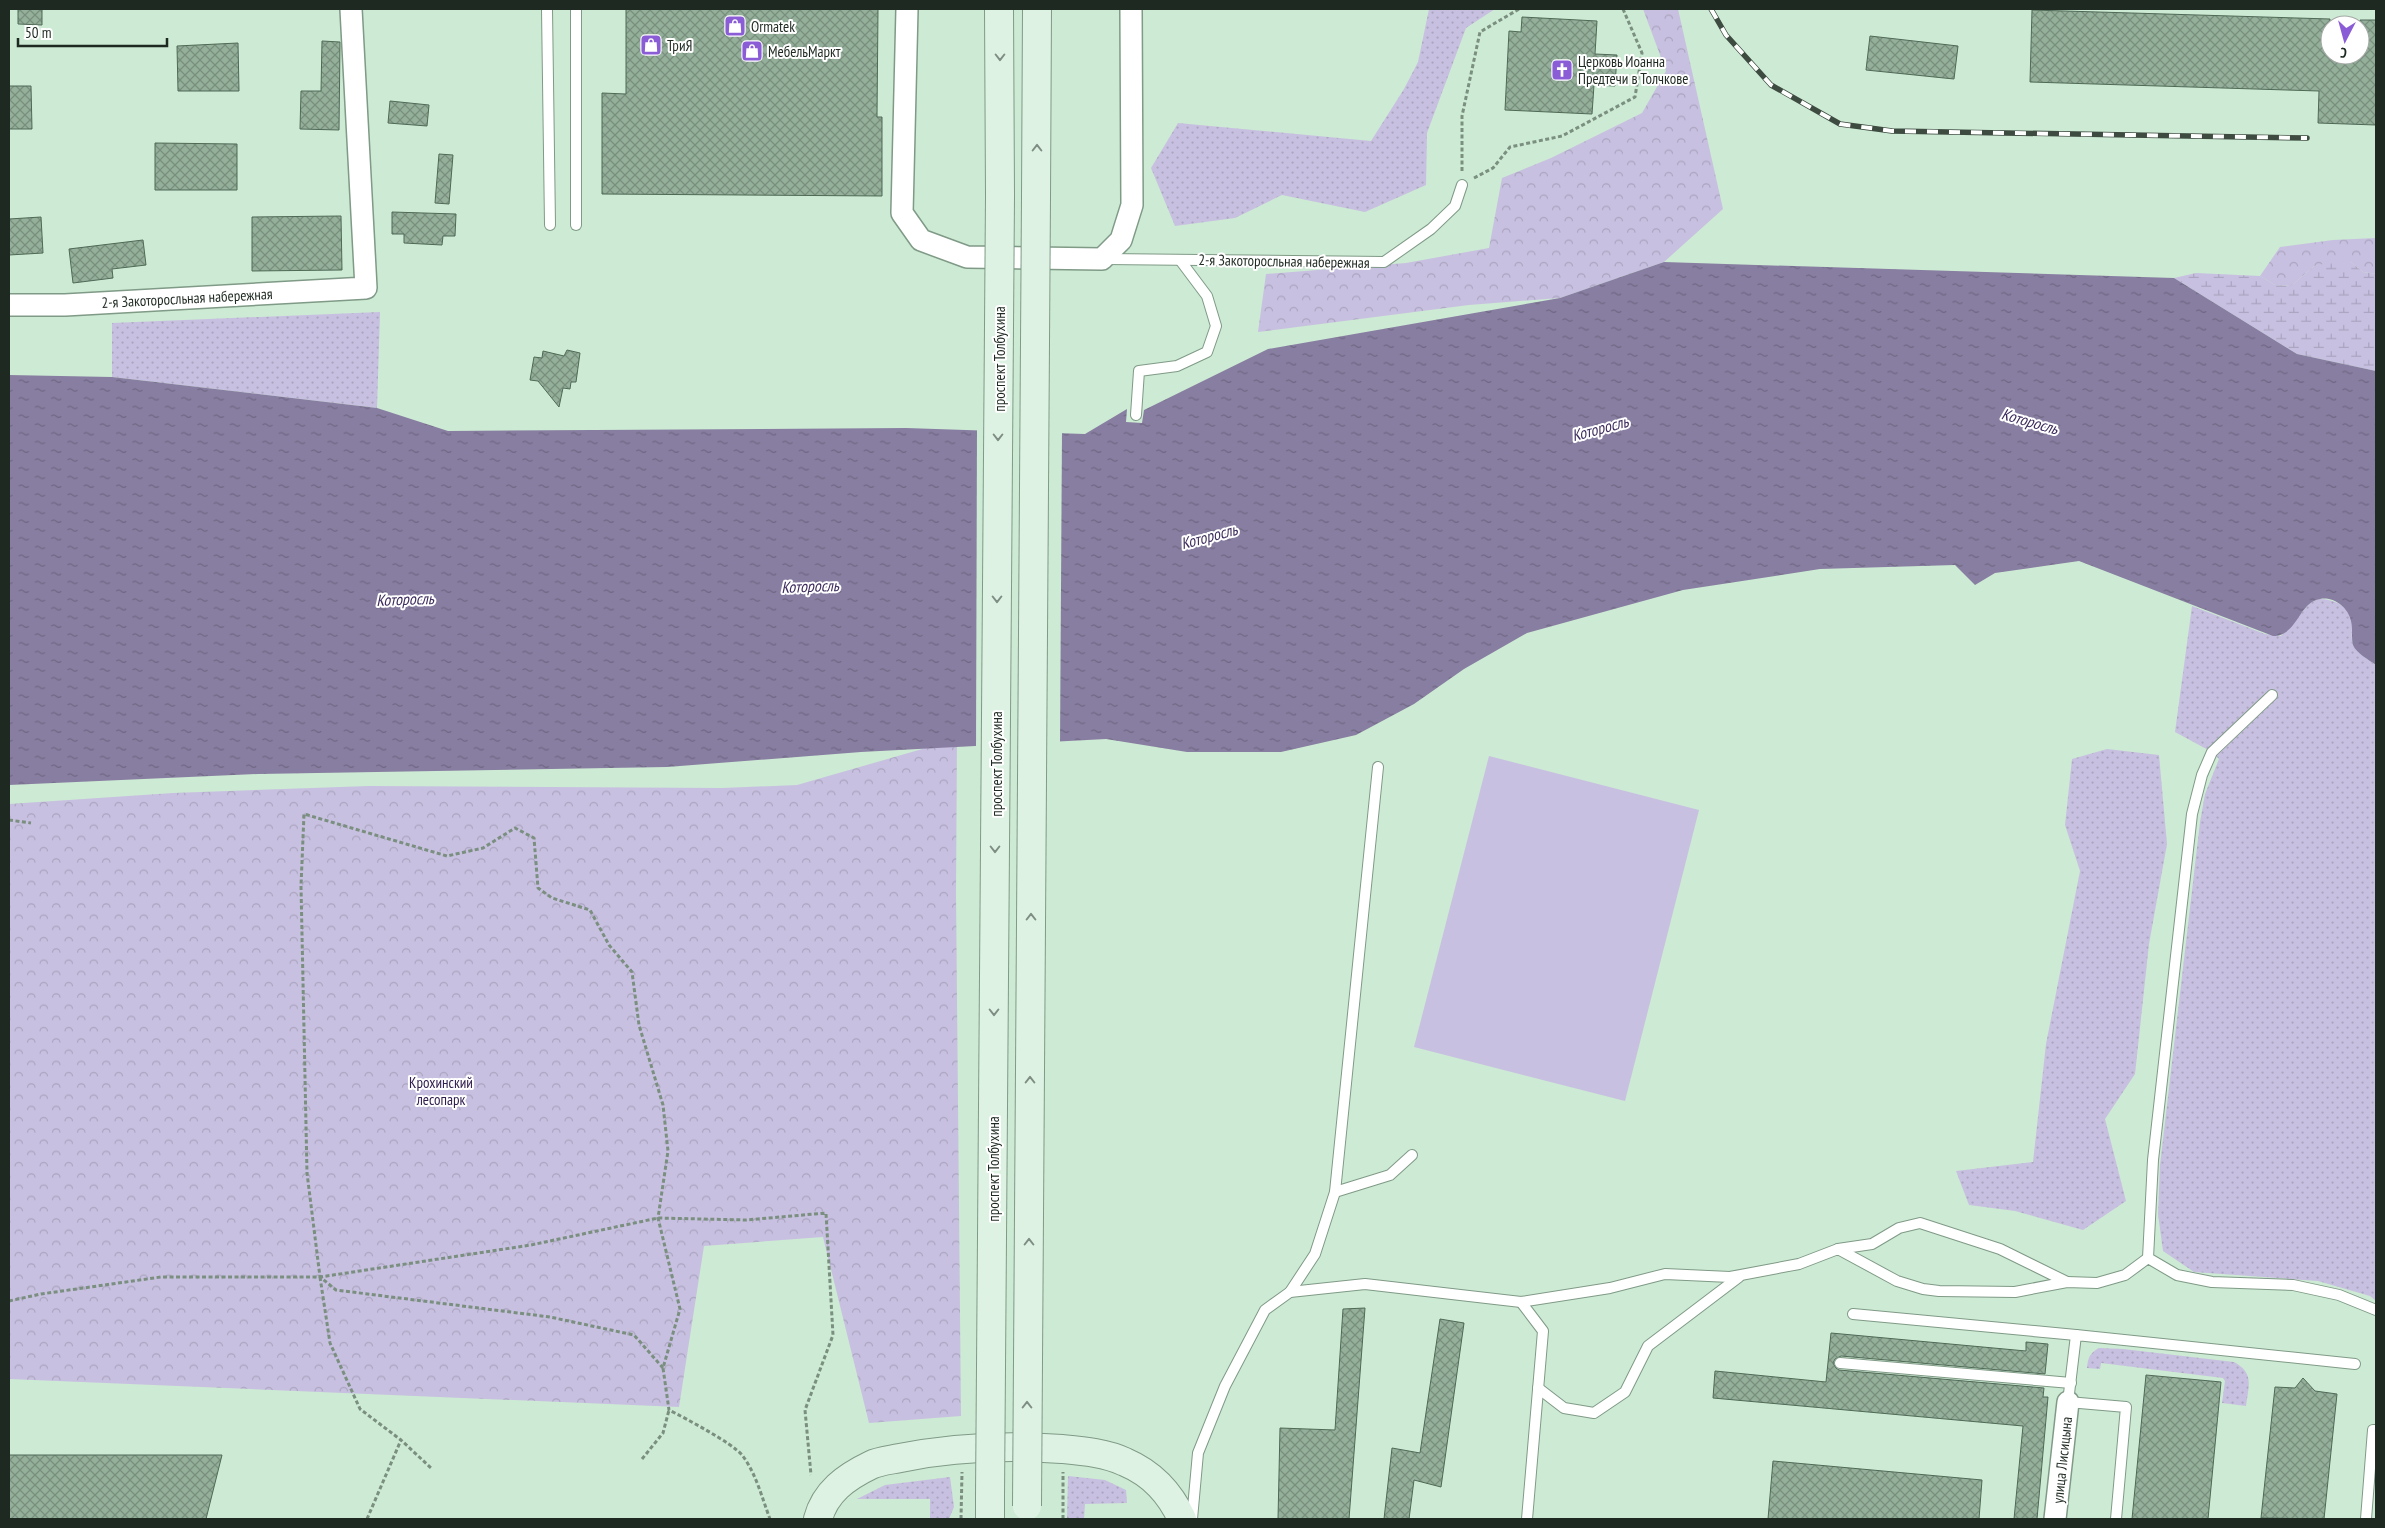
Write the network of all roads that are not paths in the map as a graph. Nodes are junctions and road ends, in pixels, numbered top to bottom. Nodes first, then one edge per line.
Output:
1 (352, 9) edge
2 (548, 9) edge
3 (576, 9) edge
4 (907, 9) edge
5 (999, 9) edge
6 (1037, 9) edge
7 (1131, 9) edge
8 (1462, 185) road end
9 (576, 224) dead end
10 (550, 225) dead end
11 (1102, 259) junction
12 (1180, 260) junction
13 (9, 305) edge
14 (1136, 415) dead end
15 (2272, 695) dead end
16 (1378, 767) dead end
17 (1412, 1155) dead end
18 (1335, 1192) junction
19 (1838, 1249) junction
20 (2148, 1258) junction
21 (1741, 1275) junction
22 (2067, 1282) junction
23 (1290, 1292) junction
24 (1521, 1302) junction
25 (2376, 1310) edge
26 (1853, 1314) dead end
27 (2076, 1334) junction
28 (1840, 1363) dead end
29 (2355, 1364) dead end
30 (1538, 1388) junction
31 (2070, 1392) junction
32 (2376, 1430) edge
33 (990, 1508) edge
34 (1027, 1513) edge
35 (818, 1519) edge
36 (1182, 1519) edge
37 (1192, 1519) edge
38 (1527, 1519) edge
39 (2055, 1519) edge
40 (2116, 1519) edge
41 (2366, 1519) edge

1 - 13 street, 2-я Закоторосльная набережная
2 - 10 lane
3 - 9 lane
4 - 11 street
5 -> 33 main road, проспект Толбухина, bridge
34 -> 6 main road, bridge
7 - 11 street
8 - 12 lane, 2-я Закоторосльная набережная
11 - 12 lane, 2-я Закоторосльная набережная
12 - 14 lane
15 - 20 lane
16 - 18 lane
17 - 18 lane
18 - 23 lane
19 - 21 lane
19 - 22 lane
19 - 22 lane
20 - 22 lane
20 - 25 lane
21 - 24 lane
21 - 30 lane
23 - 24 lane
23 - 37 lane
24 - 30 lane
26 - 27 lane
27 - 29 lane
27 - 31 lane
28 - 31 lane
30 - 38 lane
31 - 39 street, улица Лисицына
31 - 40 lane
32 - 41 lane
35 - 36 main road

